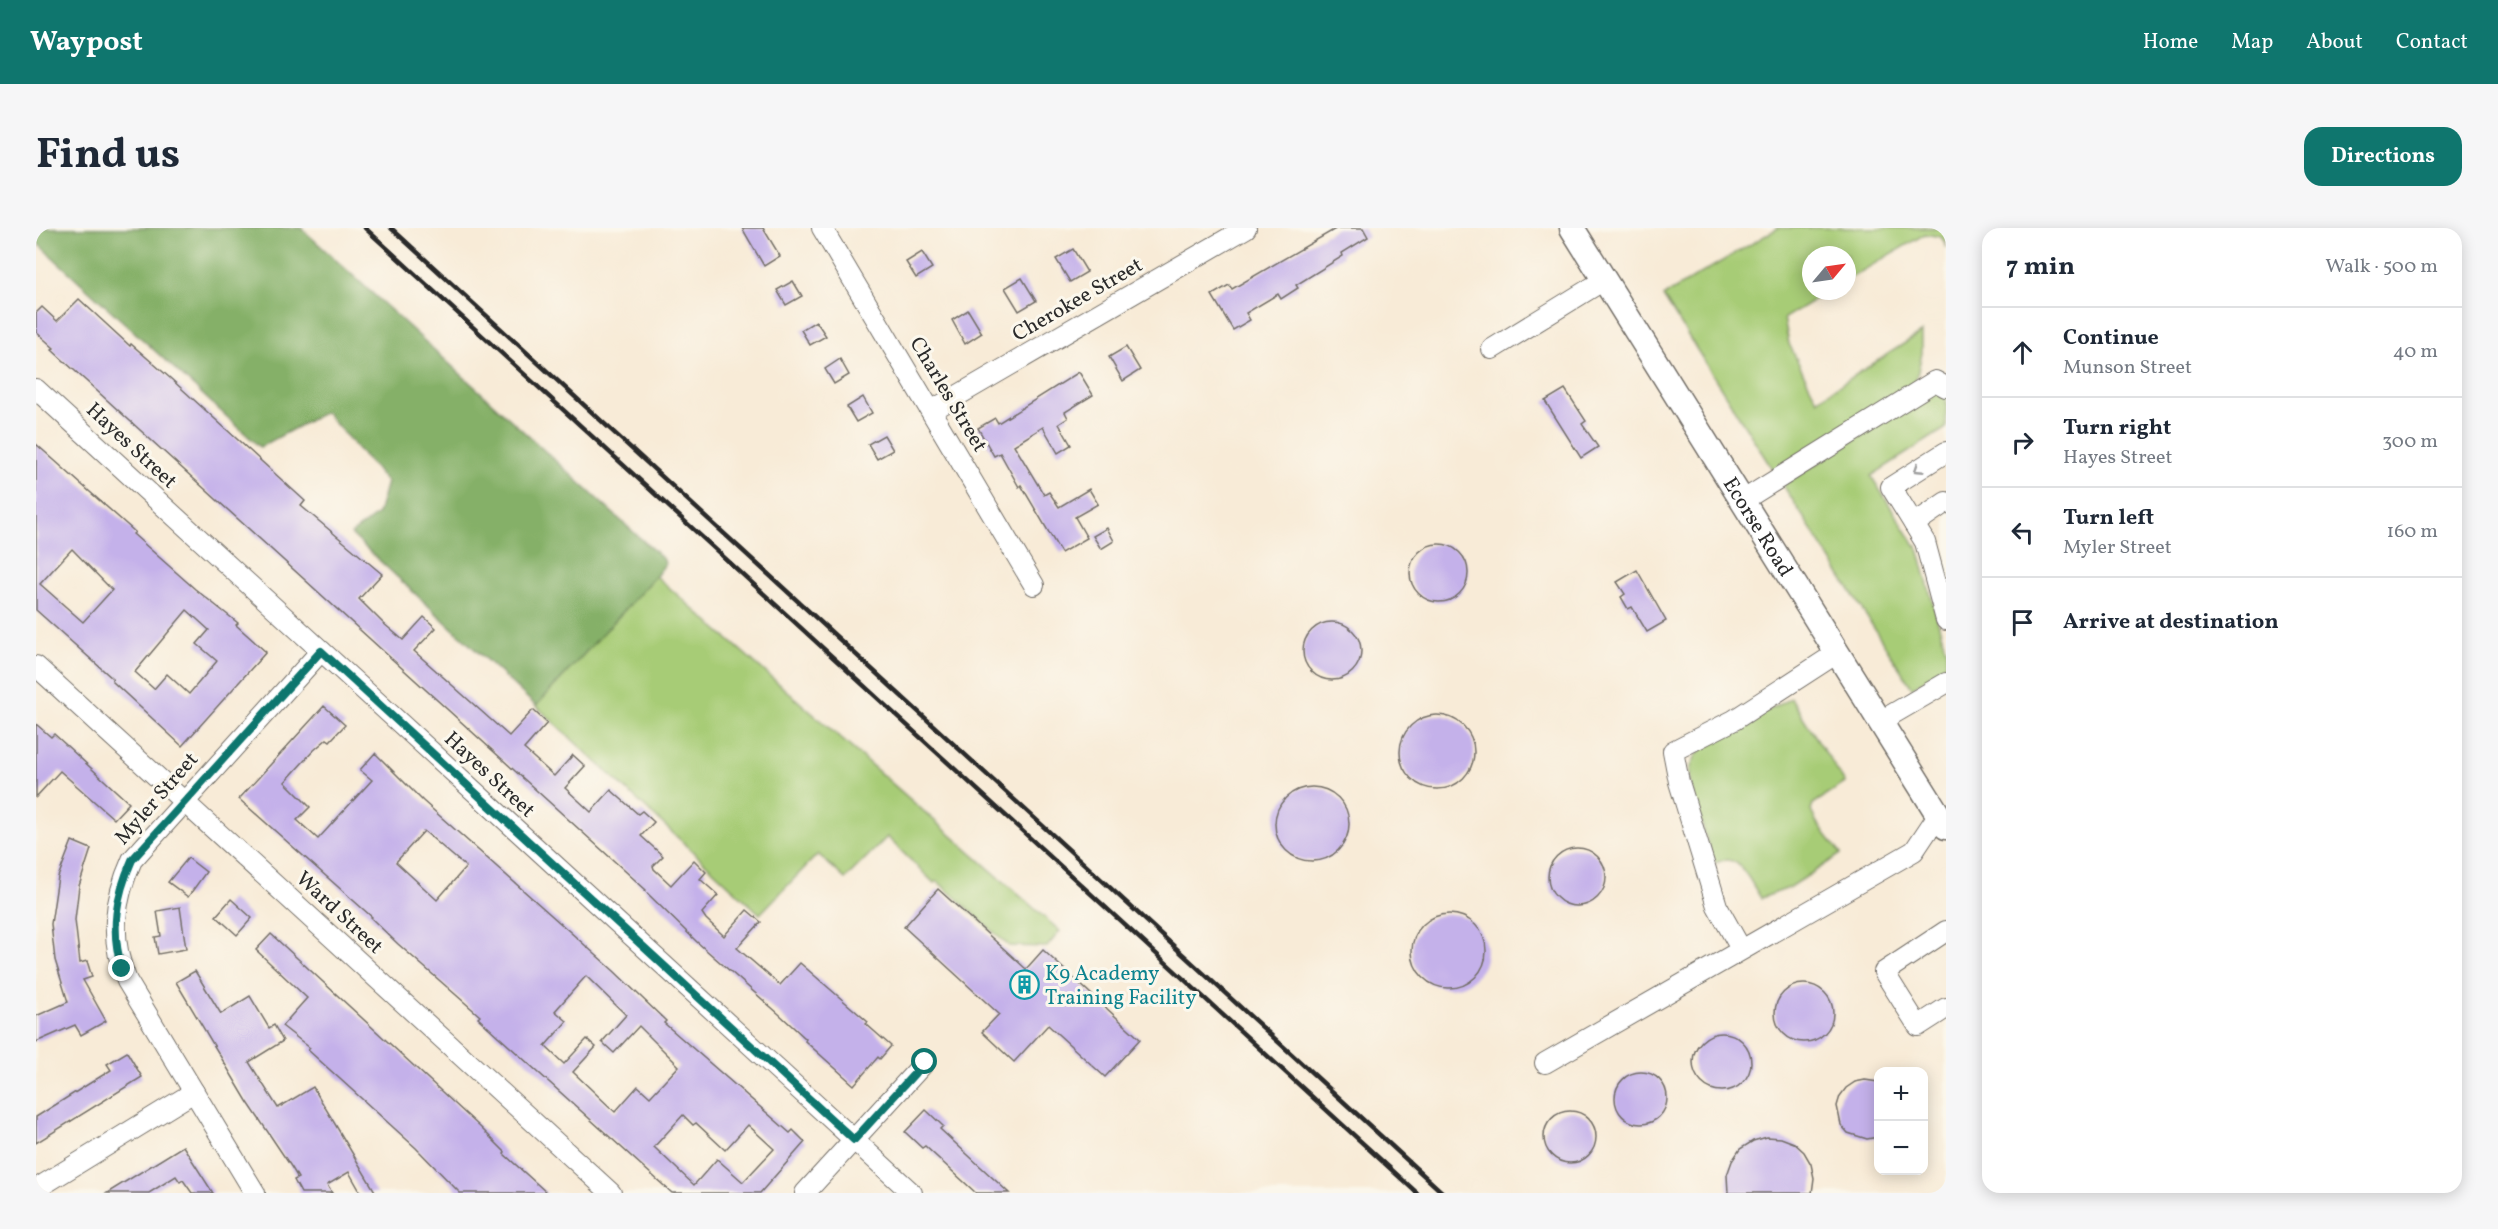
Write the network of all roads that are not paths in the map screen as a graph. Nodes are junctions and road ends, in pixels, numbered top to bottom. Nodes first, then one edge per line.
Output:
1 (822, 228) edge
2 (1246, 228) edge
3 (1575, 229) edge
4 (1604, 280) junction
5 (1492, 349) dead end
6 (1946, 387) edge
7 (36, 389) edge
8 (931, 411) junction
9 (1946, 452) edge
10 (1742, 501) junction
11 (1946, 502) edge
12 (1914, 524) junction
13 (1034, 585) dead end
14 (1946, 620) edge
15 (321, 651) junction
16 (1837, 653) junction
17 (36, 666) edge
18 (1945, 686) edge
19 (1880, 722) junction
20 (184, 801) junction
21 (1942, 821) edge
22 (1946, 931) edge
23 (1741, 949) junction
24 (1946, 1008) edge
25 (925, 1062) dead end
26 (1545, 1063) dead end
27 (194, 1092) junction
28 (854, 1140) junction
29 (36, 1189) edge
30 (255, 1193) edge
31 (611, 1193) edge
32 (805, 1193) edge
33 (912, 1193) edge

1 - 8 street, Charles Street
2 - 8 street, Cherokee Street
3 - 4 main road, Ecorse Road
4 - 5 street
4 - 10 main road, Ecorse Road
6 - 10 street
7 - 15 street, Hayes Street
8 - 13 street, Charles Street
9 -> 12 street
10 - 16 main road, Ecorse Road
11 - 12 street
12 - 14 street
15 - 20 street, Myler Street
15 - 28 street, Hayes Street
16 - 19 main road, Ecorse Road
16 - 23 street
17 - 20 street, Ward Street
18 - 19 street
19 - 21 main road, Ecorse Road
20 - 27 street, Myler Street
20 - 31 street, Ward Street
21 - 23 street
22 - 24 street
23 - 26 street
25 - 28 street
27 - 29 street
27 - 30 street, Myler Street
28 - 32 street
28 - 33 street, Hayes Street

